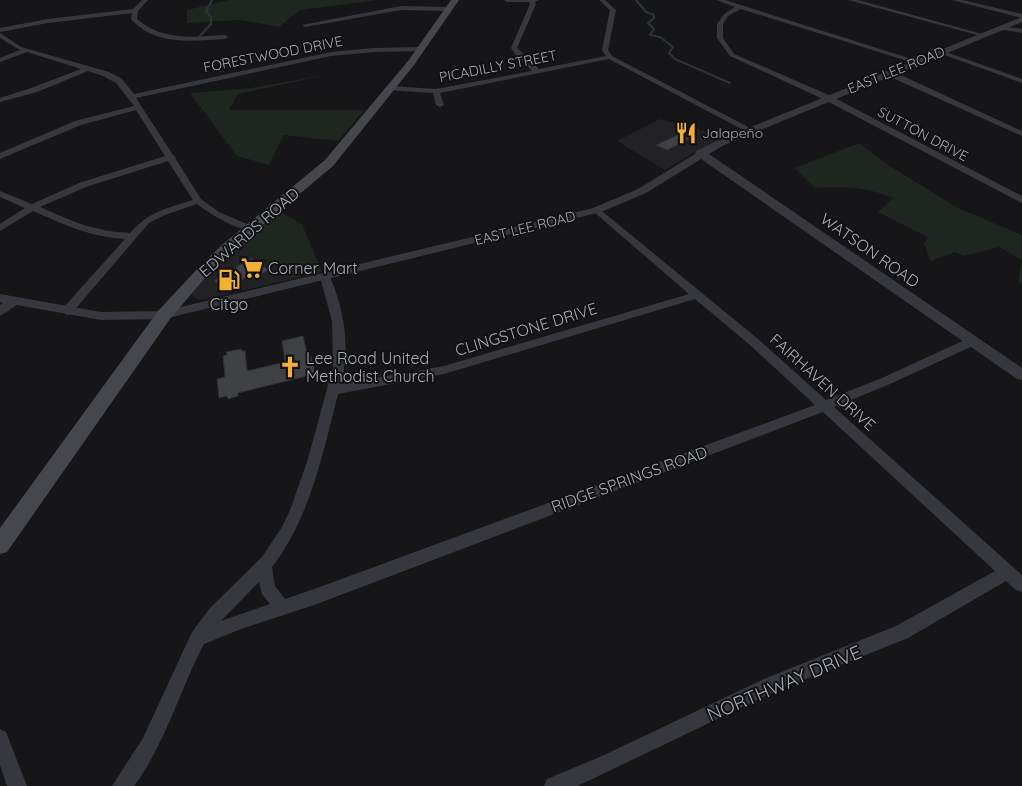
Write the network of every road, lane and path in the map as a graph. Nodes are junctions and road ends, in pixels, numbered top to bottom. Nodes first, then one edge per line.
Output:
1 (145, 0) edge
2 (507, 0) edge
3 (602, 0) edge
4 (719, 0) edge
5 (851, 0) edge
6 (955, 0) edge
7 (534, 1) edge
8 (452, 4) edge
9 (740, 6) junction
10 (135, 11) junction
11 (1022, 18) edge
12 (304, 25) dead end
13 (1000, 28) junction
14 (0, 30) edge
15 (1022, 32) edge
16 (0, 35) edge
17 (984, 35) junction
18 (225, 37) dead end
19 (420, 49) junction
20 (27, 50) junction
21 (941, 52) junction
22 (610, 56) junction
23 (0, 60) edge
24 (916, 62) junction
25 (87, 69) junction
26 (538, 72) junction
27 (889, 73) junction
28 (1022, 81) edge
29 (390, 88) junction
30 (436, 91) junction
31 (132, 97) junction
32 (828, 98) junction
33 (0, 100) edge
34 (440, 105) dead end
35 (139, 107) junction
36 (750, 130) junction
37 (1022, 134) edge
38 (700, 153) junction
39 (0, 156) edge
40 (172, 157) junction
41 (0, 194) edge
42 (1022, 200) edge
43 (198, 201) junction
44 (33, 207) junction
45 (597, 210) junction
46 (249, 227) junction
47 (0, 228) edge
48 (134, 236) junction
49 (325, 276) junction
50 (696, 295) junction
51 (0, 298) edge
52 (14, 301) junction
53 (67, 311) junction
54 (0, 312) edge
55 (164, 315) junction
56 (973, 341) junction
57 (1022, 375) edge
58 (332, 390) junction
59 (826, 406) junction
60 (0, 545) edge
61 (264, 565) junction
62 (1008, 572) junction
63 (1022, 584) edge
64 (282, 607) junction
65 (198, 638) junction
66 (0, 738) edge
67 (17, 786) edge
68 (122, 786) edge
69 (554, 786) edge

1 - 10 street
2 - 7 street
3 - 22 street
4 - 9 street
5 - 17 street
6 - 11 street
7 - 26 street
8 - 12 street
8 - 19 main road, EDWARDS ROAD
9 - 24 street
9 - 32 street, SUTTON DRIVE
10 - 14 street
10 - 18 street
11 - 13 street, EAST LEE ROAD
13 - 15 street
13 - 17 street, EAST LEE ROAD
16 - 20 street
17 - 21 street, EAST LEE ROAD
19 - 29 main road, EDWARDS ROAD
19 - 31 street, FORESTWOOD DRIVE
20 - 23 street
20 - 25 street
21 - 24 street, EAST LEE ROAD
21 - 28 street
22 - 26 street, PICADILLY STREET
22 - 36 street
24 - 27 street, EAST LEE ROAD
25 - 31 street
25 - 33 street
26 - 30 street, PICADILLY STREET
27 - 32 street, EAST LEE ROAD
27 - 37 street
29 - 30 street, PICADILLY STREET
29 - 46 main road, EDWARDS ROAD
30 - 34 street
31 - 35 street
32 - 36 street, EAST LEE ROAD
32 - 42 street, SUTTON DRIVE
35 - 39 street
35 - 40 street
36 - 38 street, EAST LEE ROAD
38 - 45 street, EAST LEE ROAD
38 - 56 street, WATSON ROAD
40 - 43 street
40 - 44 street
41 - 44 street
43 - 46 street
43 - 48 street
44 - 47 street
44 - 48 street
45 - 49 street, EAST LEE ROAD
45 - 50 street, FAIRHAVEN DRIVE
46 - 55 main road, EDWARDS ROAD
48 - 53 street
49 - 55 street, EAST LEE ROAD
49 - 58 street
50 - 58 street, CLINGSTONE DRIVE
50 - 59 street, FAIRHAVEN DRIVE
51 - 52 street, EAST LEE ROAD
52 - 53 street, EAST LEE ROAD
52 - 54 street
53 - 55 street, EAST LEE ROAD
55 - 60 main road, EDWARDS ROAD
56 - 57 street, WATSON ROAD
56 - 59 street, RIDGE SPRINGS ROAD
58 - 61 street
59 - 62 street, FAIRHAVEN DRIVE
59 - 64 street, RIDGE SPRINGS ROAD
61 - 64 street
61 - 65 street
62 - 63 street, FAIRHAVEN DRIVE
62 - 69 street, NORTHWAY DRIVE
64 - 65 street, RIDGE SPRINGS ROAD
65 - 68 street
66 - 67 street

